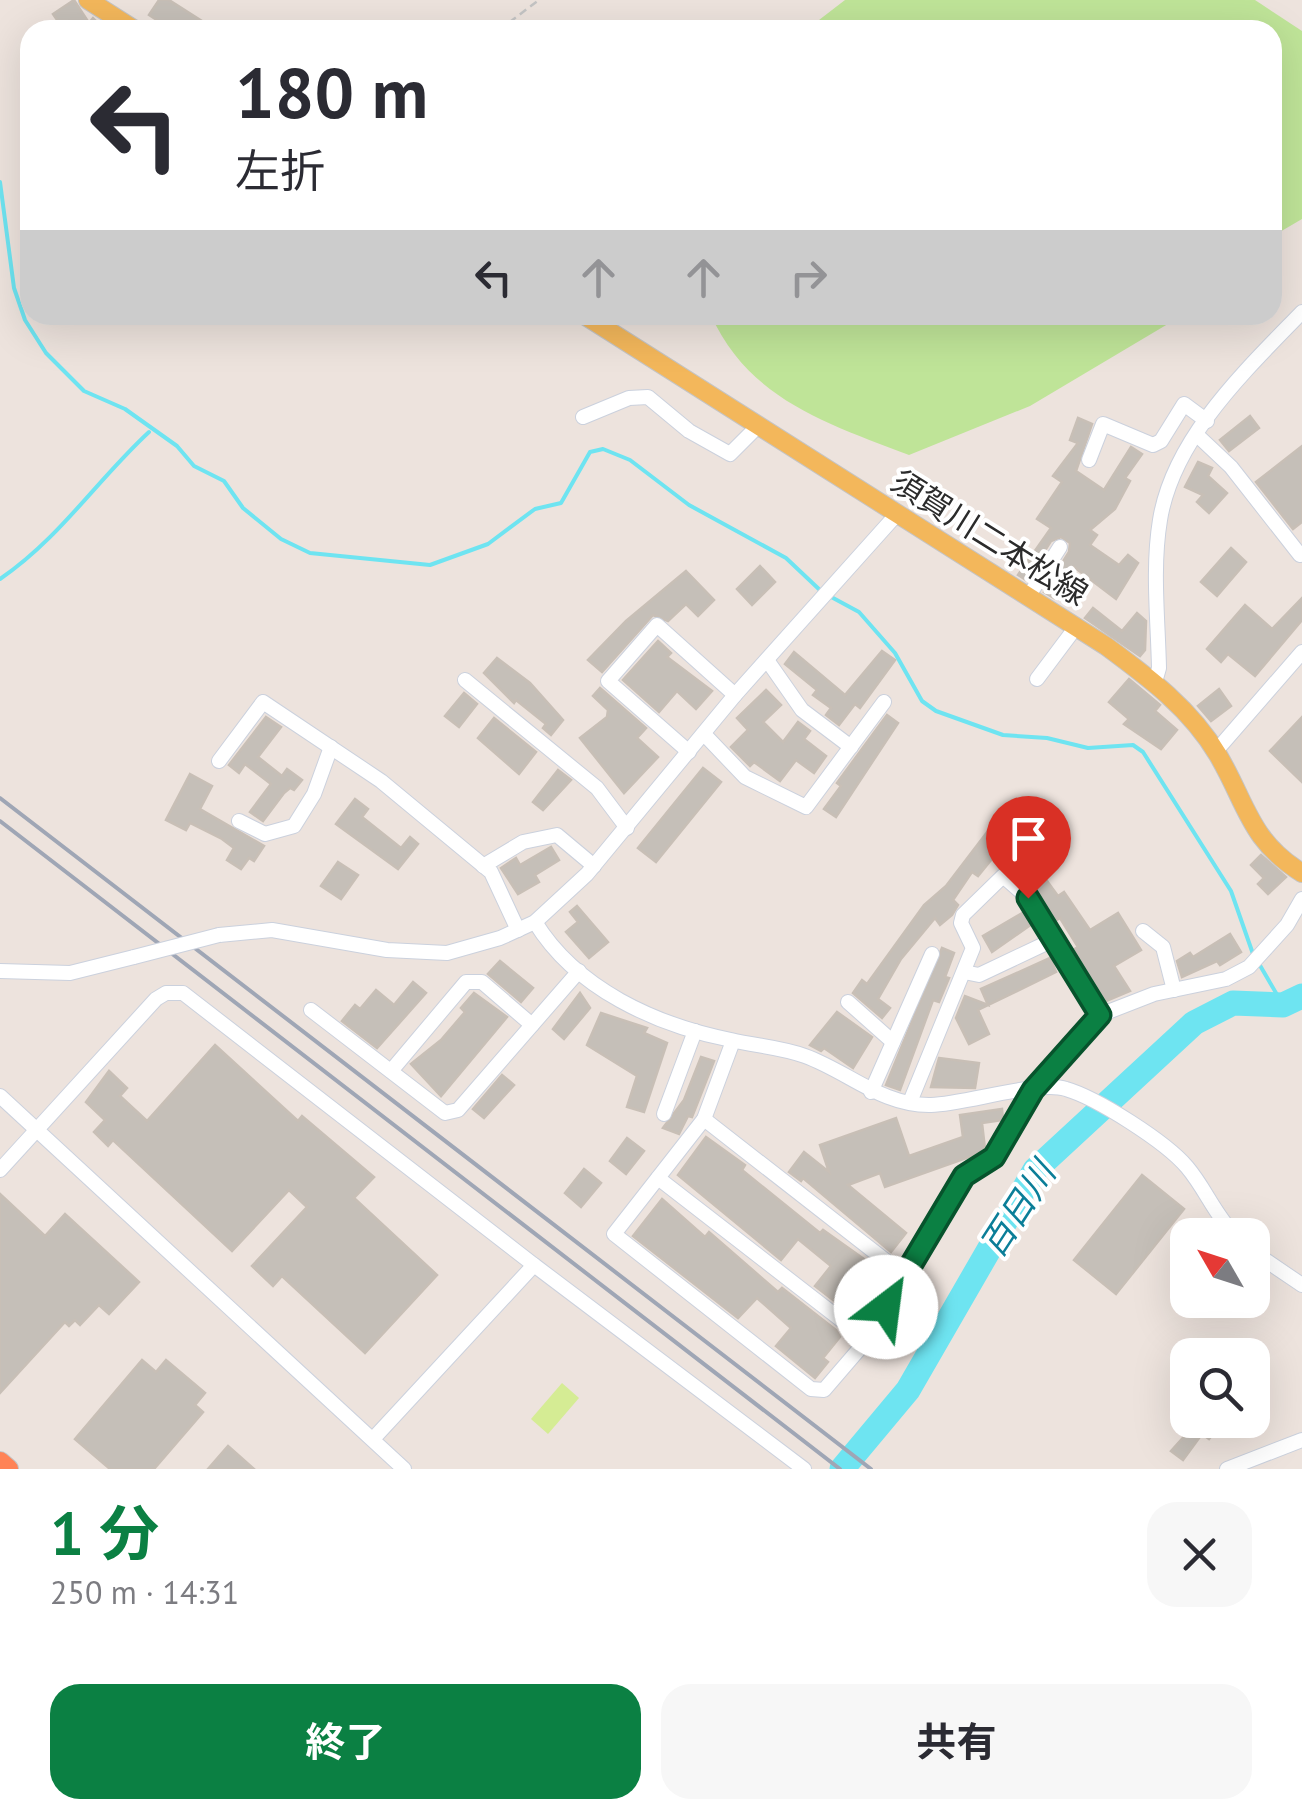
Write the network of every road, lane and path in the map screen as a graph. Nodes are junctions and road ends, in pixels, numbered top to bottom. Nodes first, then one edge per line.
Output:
1 (88, 0) edge
2 (539, 0) edge
3 (119, 20) edge
4 (512, 20) edge
5 (1302, 312) edge
6 (600, 325) edge
7 (583, 417) dead end
8 (1207, 422) junction
9 (758, 426) junction
10 (1197, 435) junction
11 (1089, 460) dead end
12 (897, 514) junction
13 (1060, 547) dead end
14 (1300, 556) dead end
15 (1028, 597) junction
16 (1076, 627) junction
17 (1302, 652) edge
18 (767, 660) junction
19 (1037, 679) dead end
20 (465, 680) dead end
21 (1155, 682) junction
22 (736, 695) junction
23 (884, 702) dead end
24 (704, 734) junction
25 (331, 747) junction
26 (851, 747) junction
27 (1216, 751) junction
28 (690, 752) junction
29 (218, 761) dead end
30 (240, 821) dead end
31 (627, 828) junction
32 (484, 866) junction
33 (594, 866) junction
34 (1302, 873) edge
35 (1302, 898) edge
36 (535, 922) junction
37 (518, 930) junction
38 (1143, 931) dead end
39 (1053, 940) junction
40 (932, 954) dead end
41 (579, 970) junction
42 (0, 971) edge
43 (964, 972) junction
44 (1174, 990) junction
45 (848, 1002) dead end
46 (312, 1010) dead end
47 (1100, 1015) junction
48 (532, 1025) junction
49 (695, 1031) junction
50 (733, 1041) junction
51 (893, 1042) junction
52 (391, 1071) junction
53 (1033, 1090) junction
54 (871, 1092) junction
55 (0, 1096) edge
56 (910, 1102) junction
57 (664, 1114) dead end
58 (704, 1120) junction
59 (38, 1130) junction
60 (0, 1170) edge
61 (658, 1178) junction
62 (1223, 1218) edge
63 (1270, 1264) edge
64 (534, 1265) junction
65 (904, 1275) junction
66 (1302, 1284) edge
67 (867, 1340) junction
68 (373, 1440) junction
69 (1302, 1440) edge
70 (0, 1462) edge
71 (8, 1469) edge
72 (404, 1469) edge
73 (804, 1469) edge
74 (1228, 1469) edge

1 - 3 main road
2 - 4 path
5 - 8 street
6 - 9 main road, 須賀川二本松線
7 - 9 street
8 - 10 street
8 - 11 street
9 - 12 main road, 須賀川二本松線
10 - 14 street
10 - 21 street
12 - 15 main road, 須賀川二本松線
12 - 18 street
13 - 15 street
15 - 16 main road, 須賀川二本松線
16 - 19 street
16 - 21 main road, 須賀川二本松線
17 - 27 street
18 - 22 street
18 - 26 street
20 - 31 street
21 - 27 main road, 須賀川二本松線
22 - 24 street
22 - 28 street
23 - 26 street
24 - 26 street
24 - 28 street
25 - 29 street
25 - 30 street
25 - 32 street
27 - 34 main road, 須賀川二本松線
28 - 31 street
31 - 33 street
32 - 33 street
32 - 37 street
33 - 36 street
35 - 44 street
36 - 37 street
36 - 41 street
37 - 42 street, bridge
38 - 44 street
39 - 43 street
39 - 43 street
39 - 47 street
40 - 51 street
41 - 48 street
41 - 49 street
43 - 56 street
44 - 47 street
45 - 51 street
46 - 52 street
47 - 53 street
48 - 52 street
48 - 52 street
49 - 50 street
49 - 57 street
50 - 54 street
50 - 58 street
51 - 54 street
53 - 56 street
53 - 62 street
53 - 65 street
54 - 56 street
55 - 59 street
58 - 61 street
58 - 65 street
59 - 60 street
59 - 64 street
59 - 68 street
61 - 67 street
61 - 67 street
63 - 66 street
64 - 68 street
64 - 73 street
65 - 67 street
68 - 72 street
69 - 74 street
70 - 71 highway

